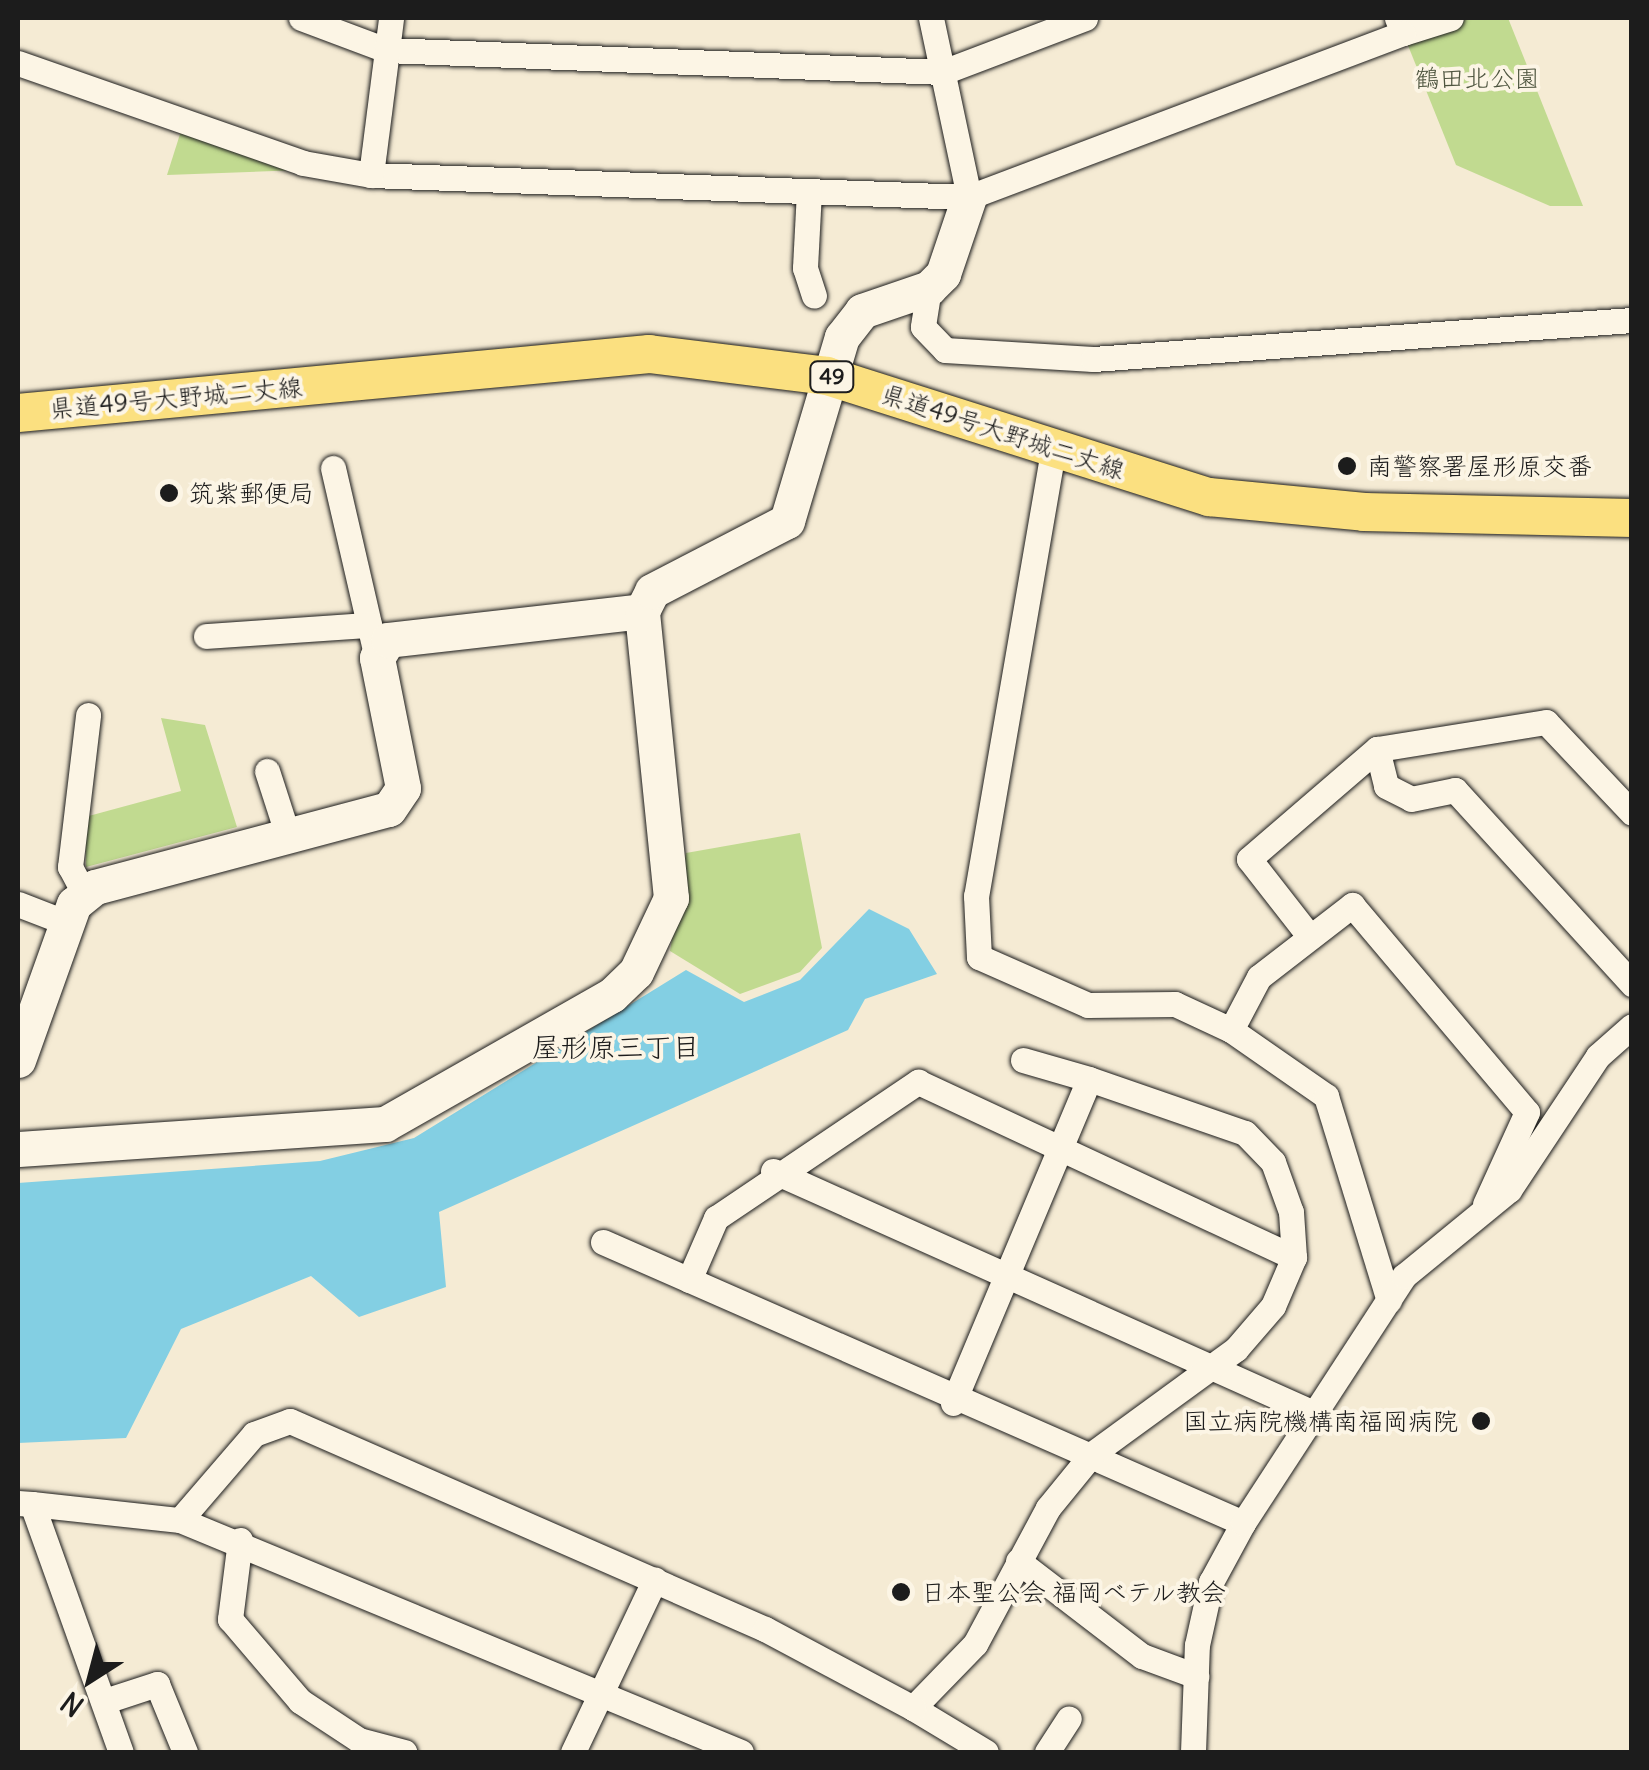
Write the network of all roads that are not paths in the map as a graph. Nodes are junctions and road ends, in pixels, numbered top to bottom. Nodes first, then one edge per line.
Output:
1 (301, 18) edge
2 (391, 18) edge
3 (931, 18) edge
4 (1084, 18) edge
5 (1451, 18) edge
6 (1400, 25) edge
7 (386, 50) junction
8 (18, 64) edge
9 (943, 72) junction
10 (371, 175) junction
11 (809, 191) junction
12 (969, 197) junction
13 (929, 288) junction
14 (814, 296) dead end
15 (1632, 320) edge
16 (827, 376) junction
17 (18, 413) edge
18 (1053, 450) junction
19 (332, 468) dead end
20 (1632, 518) edge
21 (642, 611) junction
22 (206, 636) dead end
23 (373, 642) junction
24 (88, 715) dead end
25 (1377, 748) junction
26 (267, 770) dead end
27 (1632, 813) edge
28 (288, 836) junction
29 (18, 904) edge
30 (76, 909) junction
31 (1310, 937) junction
32 (1632, 984) edge
33 (25, 1014) edge
34 (1632, 1026) edge
35 (1232, 1030) junction
36 (18, 1060) edge
37 (1023, 1060) dead end
38 (1089, 1079) junction
39 (1064, 1143) junction
40 (18, 1150) edge
41 (773, 1172) junction
42 (1483, 1209) junction
43 (603, 1242) dead end
44 (1294, 1258) junction
45 (1003, 1279) junction
46 (690, 1280) junction
47 (1388, 1300) junction
48 (1214, 1364) junction
49 (952, 1403) junction
50 (1316, 1414) junction
51 (1092, 1454) junction
52 (25, 1504) edge
53 (180, 1520) junction
54 (1243, 1523) junction
55 (240, 1540) junction
56 (1018, 1561) junction
57 (655, 1579) junction
58 (1196, 1676) junction
59 (598, 1700) junction
60 (105, 1701) junction
61 (913, 1708) junction
62 (1070, 1718) dead end
63 (121, 1752) edge
64 (184, 1752) edge
65 (404, 1752) edge
66 (572, 1752) edge
67 (741, 1752) edge
68 (986, 1752) edge
69 (1046, 1752) edge
70 (1193, 1752) edge

1 - 7 street
2 - 7 street
3 - 9 street
4 - 9 street
5 - 6 street
6 - 12 street
7 - 9 street
7 - 10 street
8 - 10 street
9 - 12 street
10 - 11 street
11 - 12 street
11 - 14 street
12 - 13 street
13 - 15 street
13 - 16 street
16 - 17 main road, 県道49号大野城二丈線 / 49
16 - 18 main road, 県道49号大野城二丈線 / 49
16 - 21 street
18 - 20 main road, 県道49号大野城二丈線 / 49
18 - 35 street
19 - 23 street
21 - 23 street
21 - 40 street
22 - 23 street
23 - 28 street
24 - 30 street
25 - 27 street
25 - 31 street
25 - 32 street
26 - 28 street
28 - 30 street
29 - 30 street
30 - 33 street
31 - 35 street
31 - 42 street
33 - 36 street
34 - 42 street
35 - 47 street
37 - 38 street
38 - 39 street
38 - 44 street
39 - 41 street
39 - 44 street
39 - 45 street
41 - 45 street
41 - 46 street
42 - 47 street
43 - 46 street
44 - 48 street
45 - 48 street
45 - 49 street
46 - 49 street
47 - 50 street
48 - 50 street
48 - 51 street
49 - 51 street
50 - 54 street
51 - 54 street
51 - 56 street
52 - 53 street
52 - 60 street
53 - 55 street
53 - 57 street
54 - 58 street
55 - 59 street
55 - 65 street
56 - 58 street
56 - 61 street
57 - 59 street
57 - 61 street
58 - 70 street
59 - 66 street
59 - 67 street
60 - 63 street
60 - 64 street
61 - 68 street
62 - 69 street

